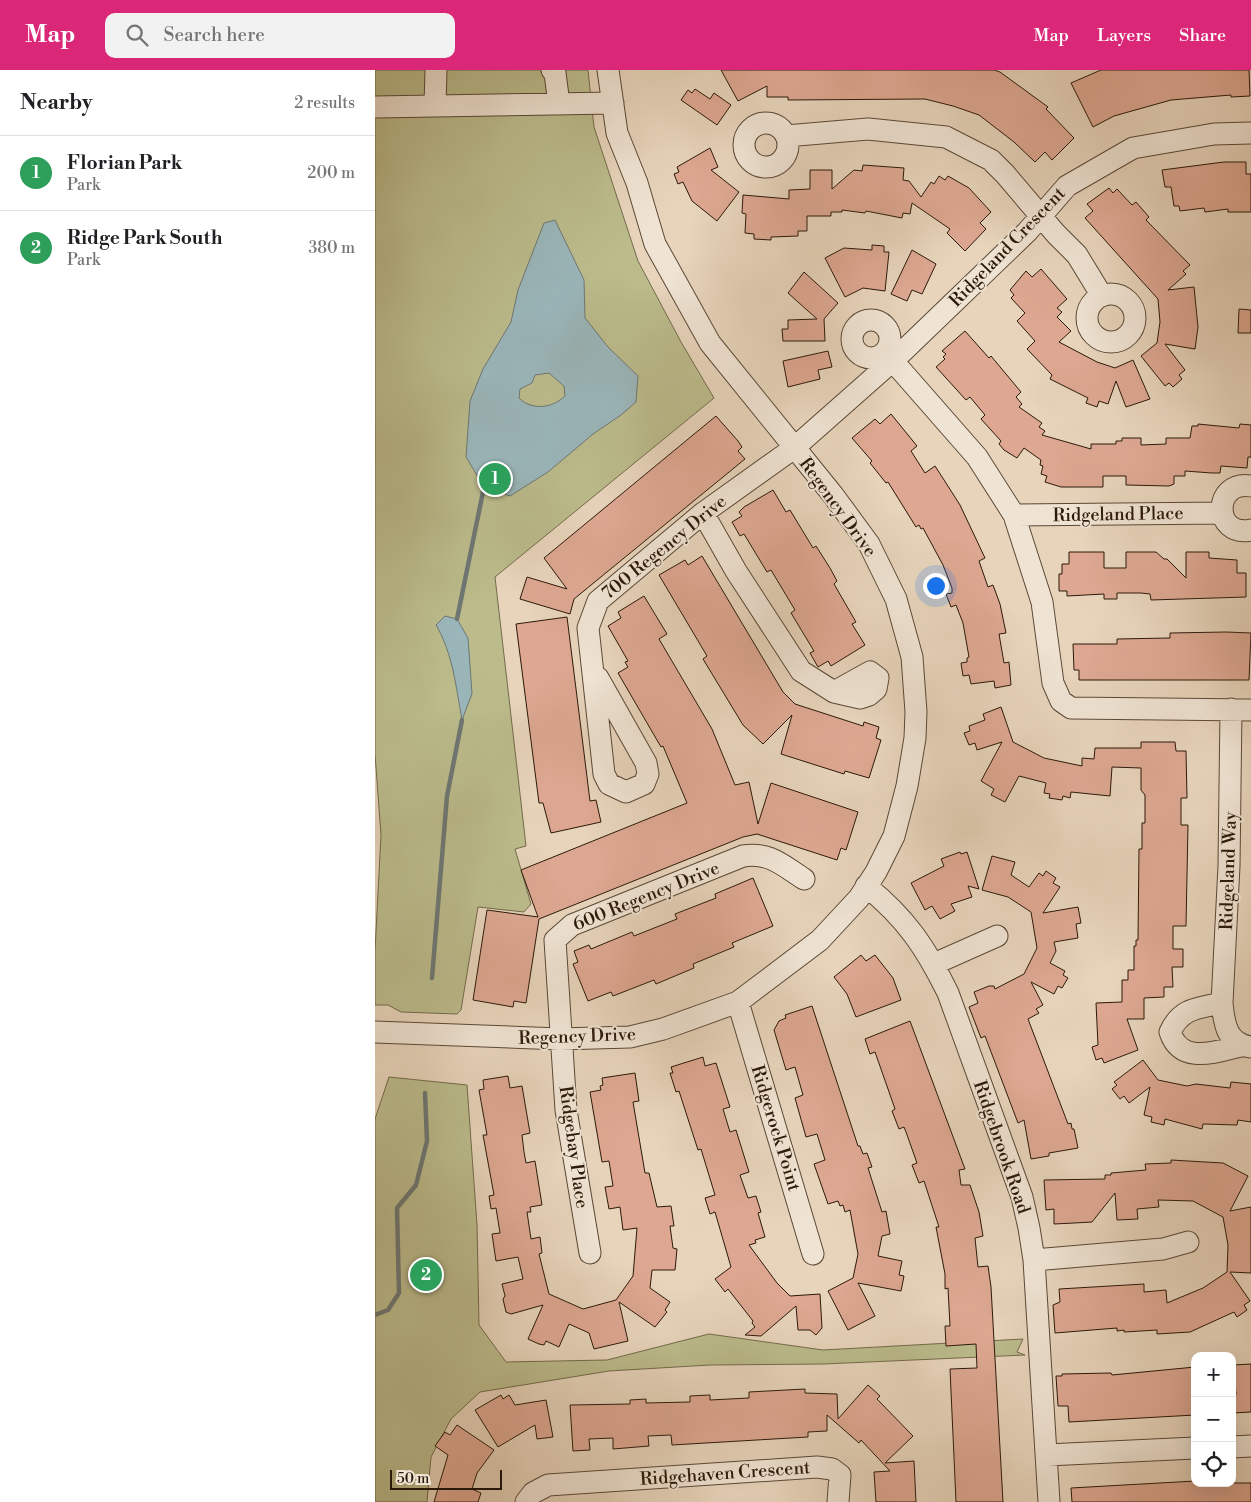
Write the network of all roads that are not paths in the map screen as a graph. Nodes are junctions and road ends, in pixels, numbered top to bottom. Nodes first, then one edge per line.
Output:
1 (436, 70) edge
2 (552, 70) edge
3 (608, 70) edge
4 (613, 103) junction
5 (559, 104) junction
6 (435, 106) junction
7 (375, 107) edge
8 (1251, 133) edge
9 (786, 136) dead end
10 (1041, 216) junction
11 (1103, 296) dead end
12 (889, 357) junction
13 (794, 448) junction
14 (1251, 486) edge
15 (703, 513) junction
16 (1222, 513) junction
17 (1014, 515) junction
18 (1251, 530) edge
19 (594, 677) junction
20 (834, 692) dead end
21 (1241, 709) edge
22 (804, 879) dead end
23 (867, 886) junction
24 (997, 936) dead end
25 (934, 964) junction
26 (739, 1002) junction
27 (1221, 1004) junction
28 (375, 1032) edge
29 (560, 1039) junction
30 (1246, 1046) edge
31 (1188, 1242) dead end
32 (590, 1254) dead end
33 (813, 1254) dead end
34 (1034, 1260) junction
35 (1251, 1446) edge
36 (1236, 1447) edge
37 (1191, 1448) edge
38 (1047, 1455) junction
39 (526, 1502) edge
40 (838, 1502) edge
41 (1049, 1502) edge

1 - 6 street
2 - 5 street
3 - 4 street, Regency Drive
4 - 5 street
4 - 13 street, Regency Drive
5 - 6 street
6 - 7 street
8 - 10 street, Ridgeland Crescent
9 - 10 street
10 - 11 street
10 - 12 street, Ridgeland Crescent
12 - 13 street, Ridgeland Crescent
12 - 17 street
13 - 15 street, 700 Regency Drive
13 - 23 street, Regency Drive
14 - 16 street
15 - 19 street, 700 Regency Drive
15 - 20 street
16 - 17 street, Ridgeland Place
16 - 18 street
17 - 21 street
19 - 19 street
21 - 27 street, Ridgeland Way
22 - 29 street, 600 Regency Drive
23 - 25 street, Ridgebrook Road
23 - 26 street, Regency Drive
24 - 25 street
25 - 34 street, Ridgebrook Road
26 - 29 street, Regency Drive
26 - 33 street, Ridgerock Point
27 - 30 street, Ridgeland Way
27 - 30 street, Ridgeland Way
28 - 29 street, Regency Drive
29 - 32 street, Ridgebay Place
31 - 34 street
34 - 38 street, Ridgebrook Road
35 - 36 street
37 - 38 street
38 - 41 street, Ridgebrook Road
39 - 40 street, Ridgehaven Crescent

